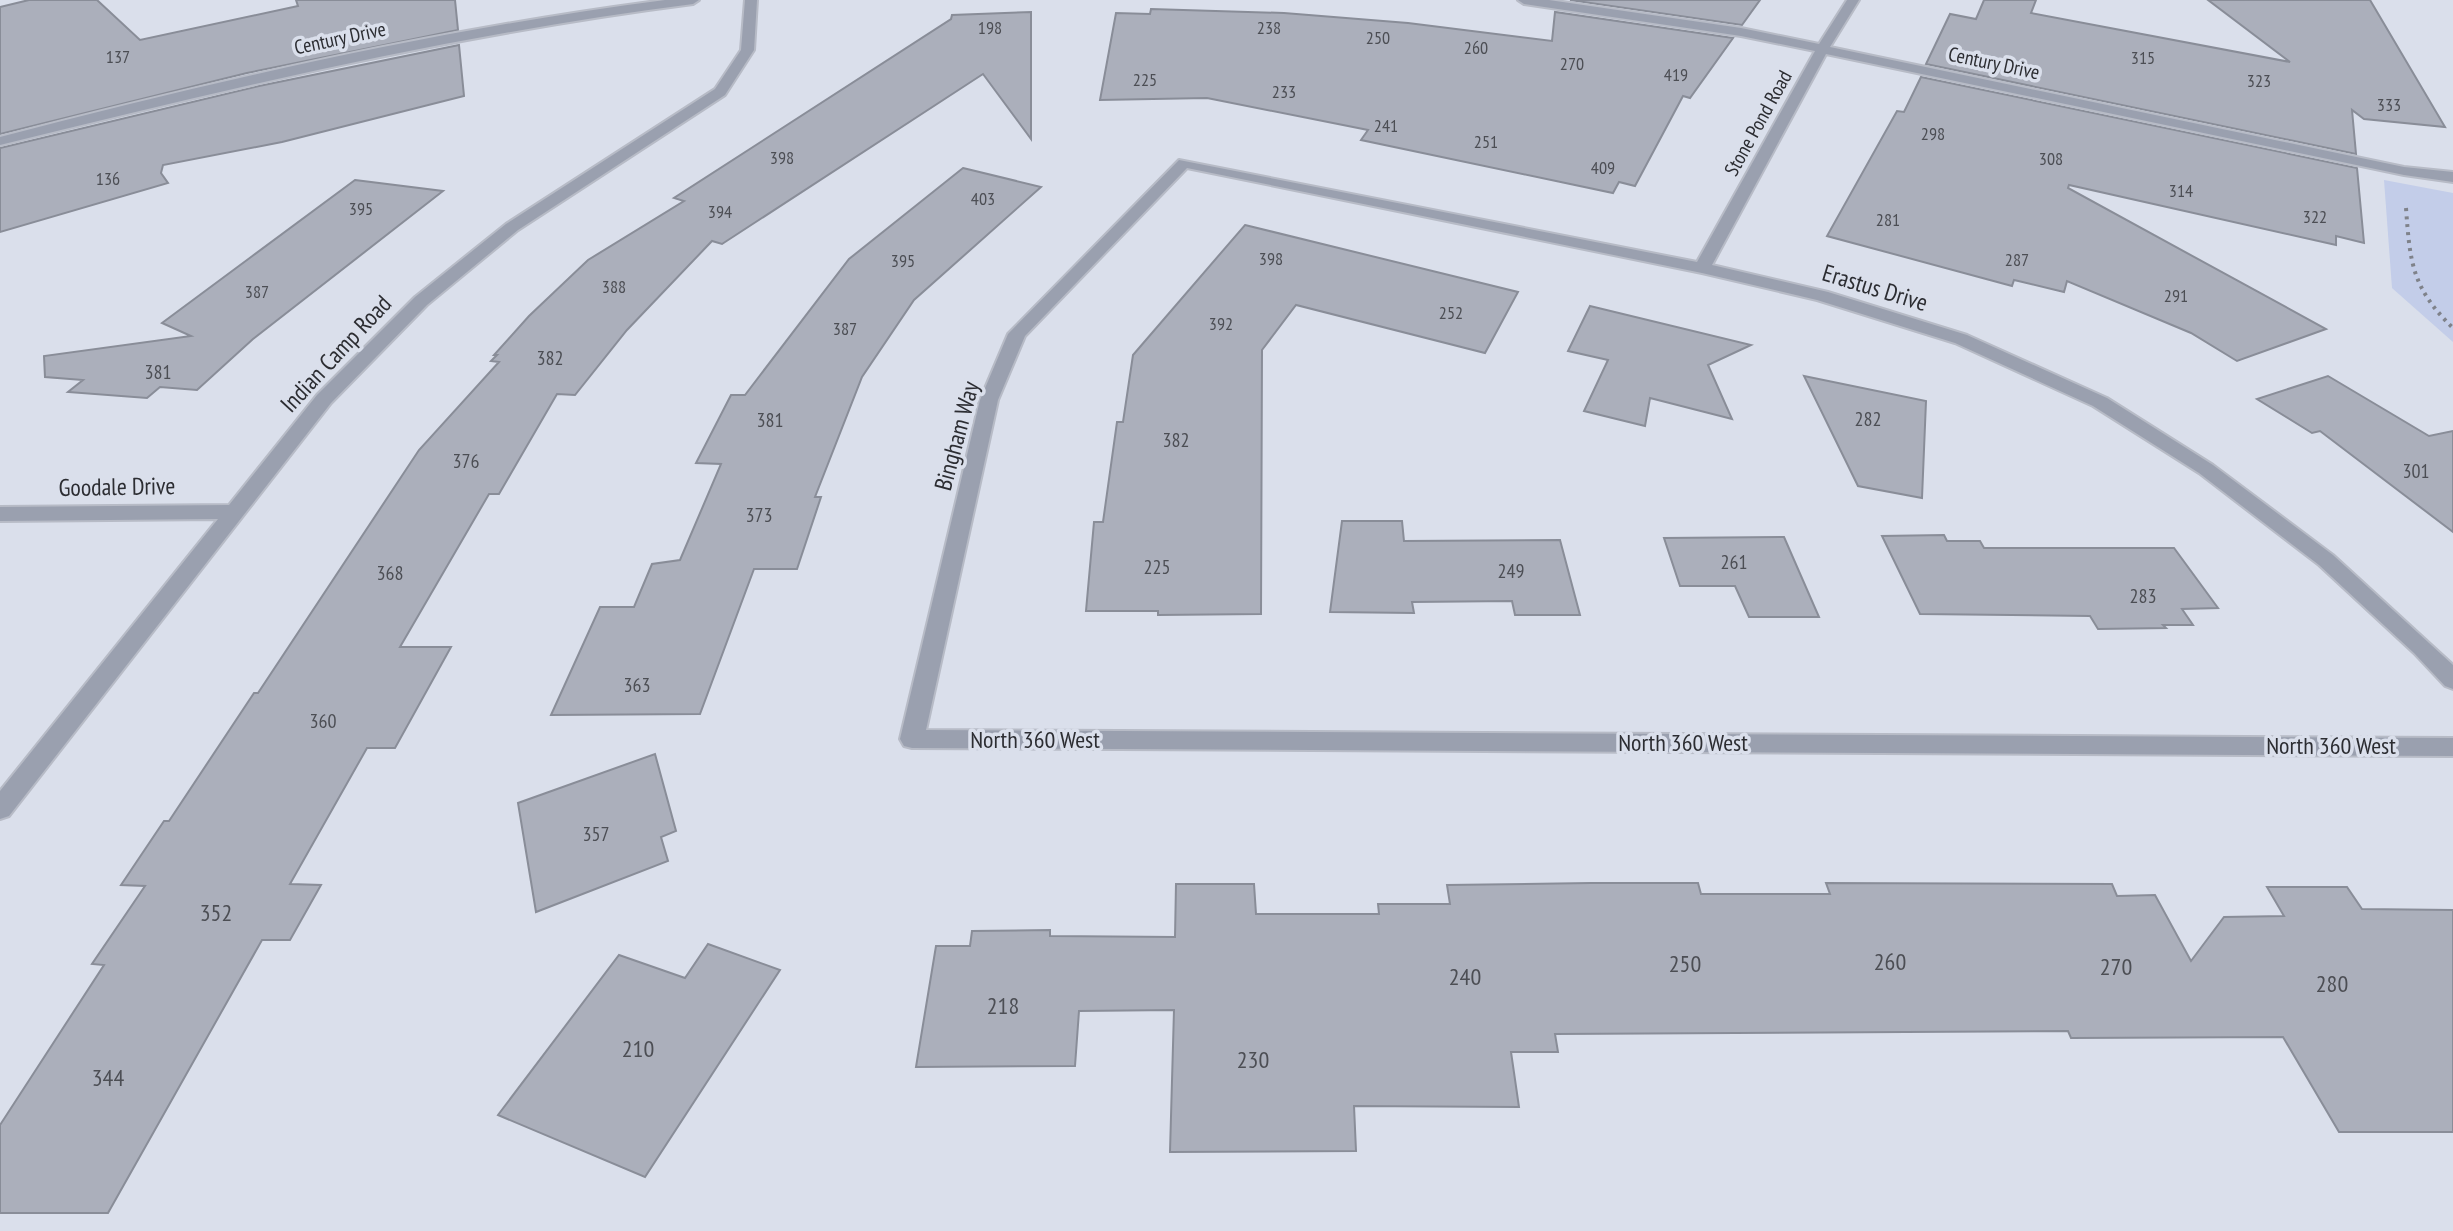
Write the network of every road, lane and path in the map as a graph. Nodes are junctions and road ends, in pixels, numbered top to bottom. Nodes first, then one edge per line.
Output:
1 (693, 0) edge
2 (751, 0) edge
3 (1524, 0) edge
4 (1853, 0) edge
5 (1823, 48) junction
6 (0, 141) edge
7 (1184, 163) joint
8 (2404, 171) junction
9 (2453, 177) edge
10 (1702, 268) junction
11 (2453, 328) edge
12 (235, 512) junction
13 (0, 514) edge
14 (2453, 680) edge
15 (912, 739) joint
16 (2453, 747) edge
17 (0, 809) edge

1 - 6 street, Century Drive
2 - 12 street, Indian Camp Road
3 - 5 street, Century Drive
4 - 5 street, Stone Pond Road
5 - 8 street, Century Drive
5 - 10 street, Stone Pond Road
7 - 10 street, Erastus Drive
7 - 15 street, Bingham Way
8 - 9 street, Century Drive
8 - 11 path
10 - 14 street, Erastus Drive
12 - 13 street, Goodale Drive
12 - 17 street, Indian Camp Road
15 - 16 street, North 360 West

